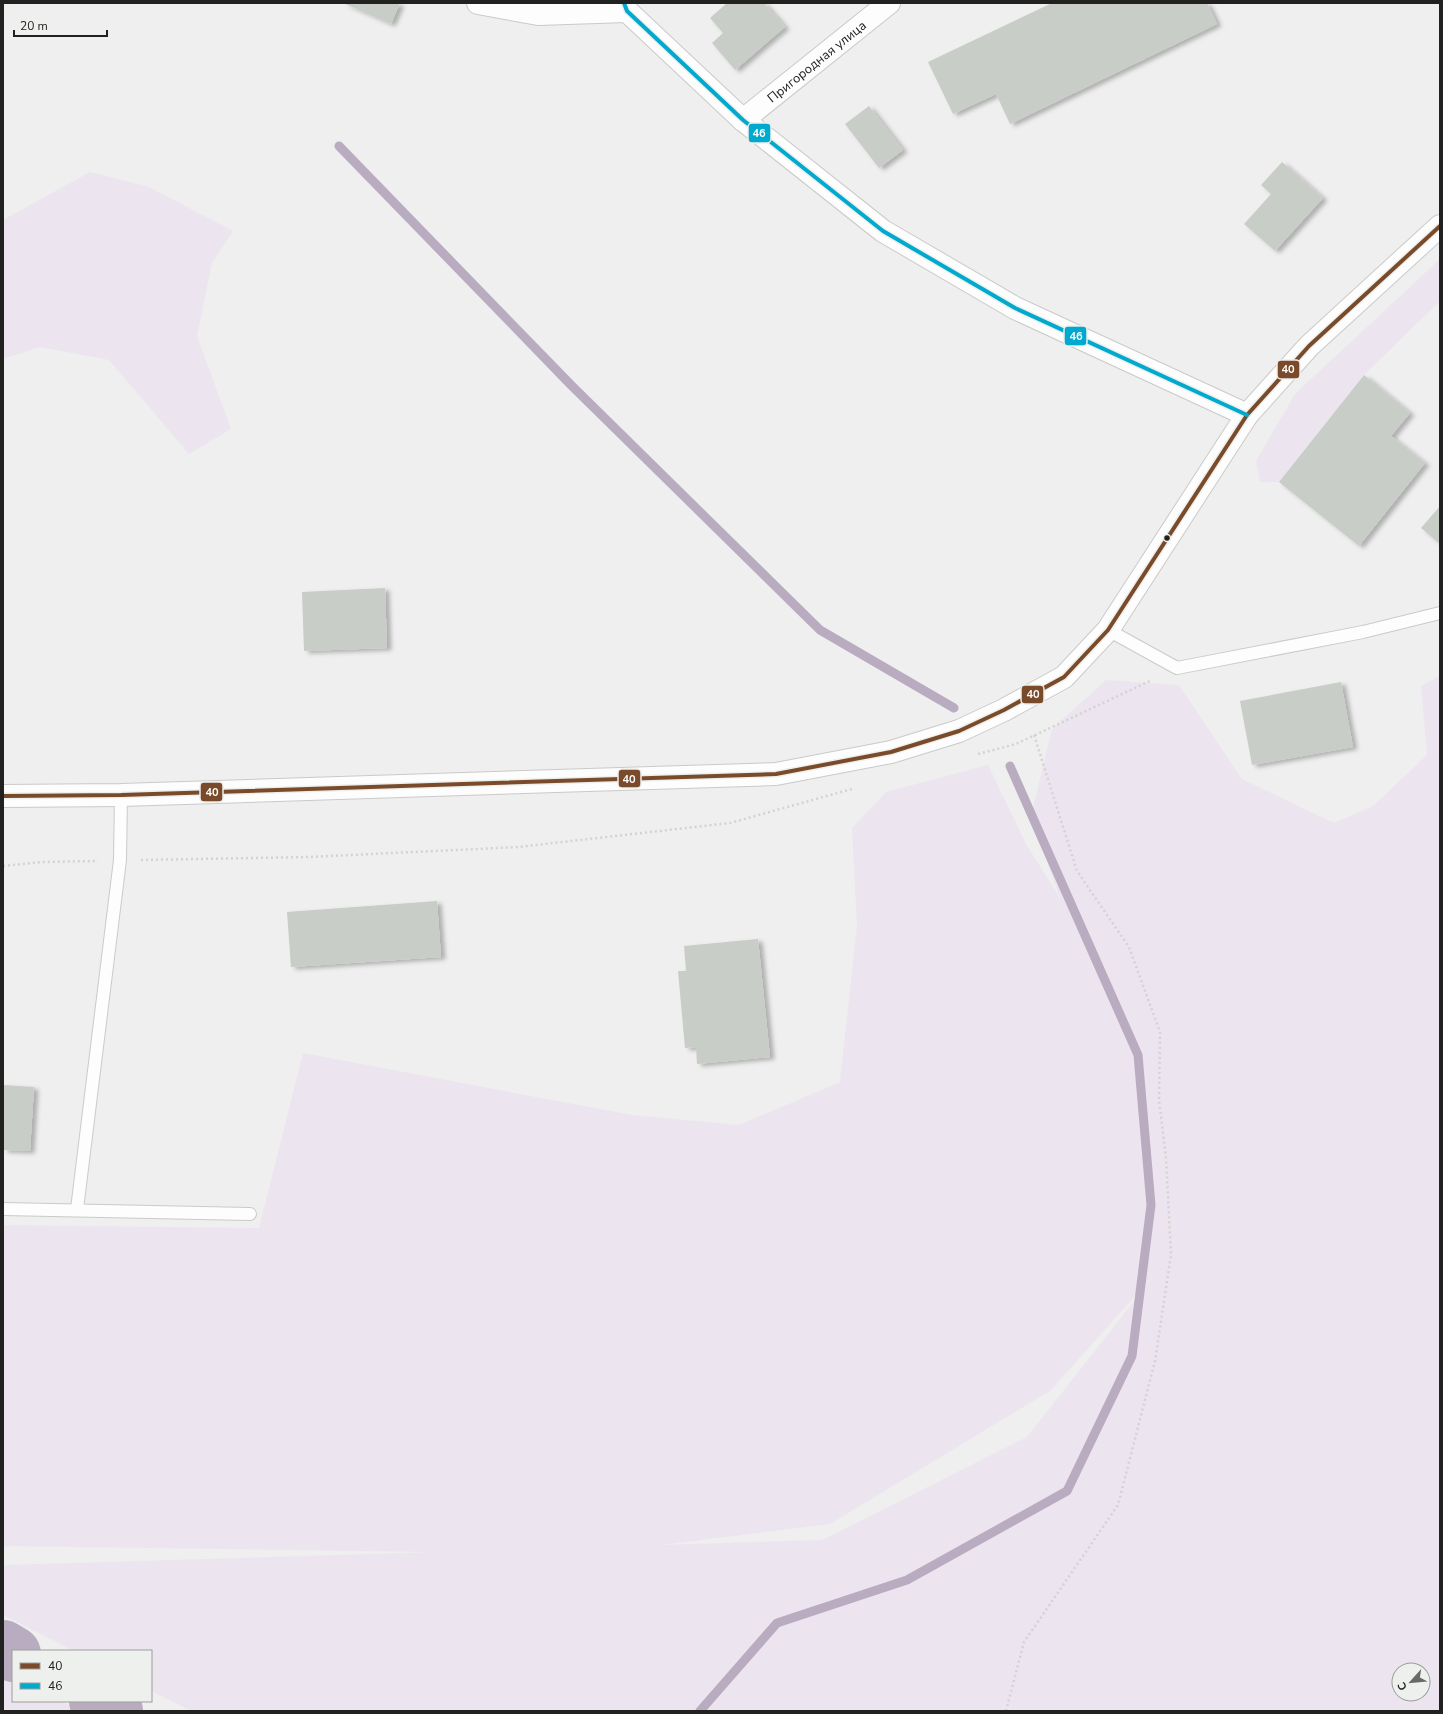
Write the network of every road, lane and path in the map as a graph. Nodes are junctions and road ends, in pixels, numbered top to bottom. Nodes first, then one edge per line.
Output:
1 (478, 3) edge
2 (889, 3) edge
3 (625, 7) edge
4 (743, 120) junction
5 (1440, 226) edge
6 (1247, 415) junction
7 (1440, 613) edge
8 (1108, 630) junction
9 (1177, 668) junction
10 (1034, 735) junction
11 (971, 756) dead end
12 (858, 788) dead end
13 (121, 795) junction
14 (3, 796) edge
15 (120, 860) junction
16 (3, 866) edge
17 (3, 1209) edge
18 (77, 1209) junction
19 (250, 1214) dead end
20 (1006, 1711) edge

1 - 3 street
2 - 4 street, Пригородная улица
3 - 4 street
4 - 6 street
5 - 6 street
6 - 8 street
7 - 9 lane
8 - 9 lane
8 - 13 street
9 - 10 path
10 - 11 path
10 - 20 path
12 - 15 path
13 - 14 street
13 - 15 lane
15 - 16 path
15 - 18 lane
17 - 18 lane
18 - 19 lane

